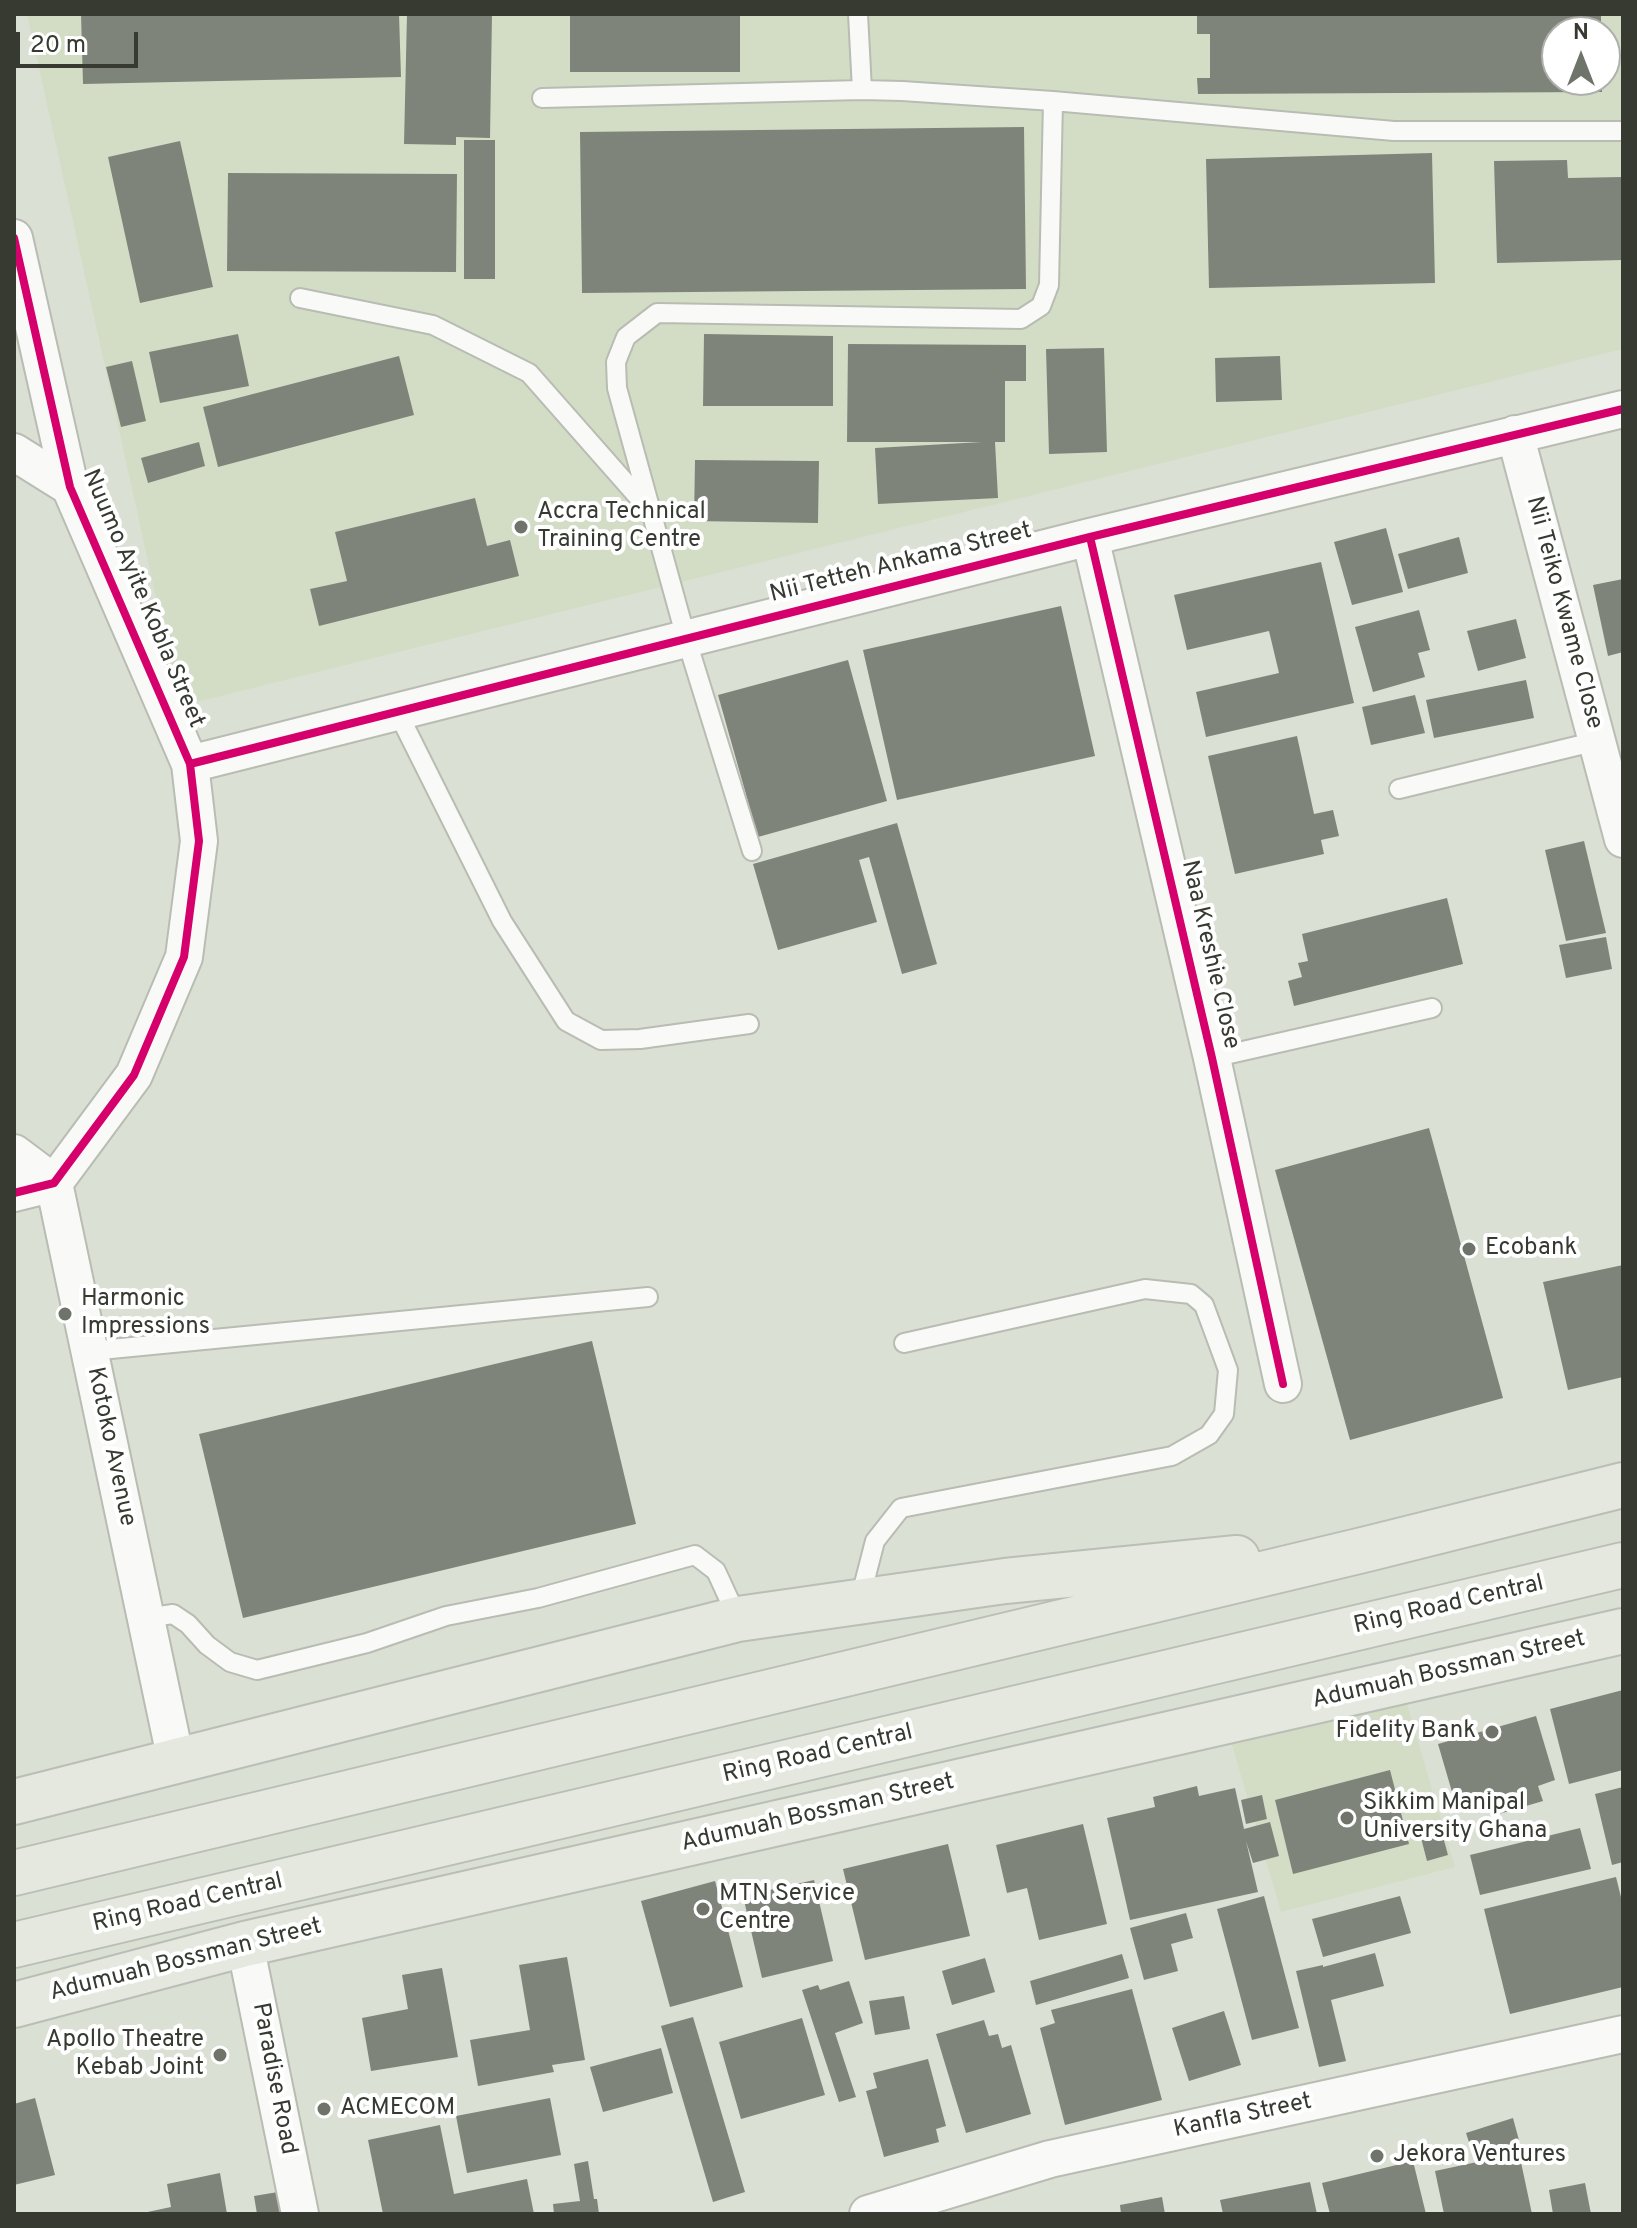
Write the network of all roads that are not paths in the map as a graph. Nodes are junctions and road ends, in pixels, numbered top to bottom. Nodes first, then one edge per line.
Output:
1 (858, 14) edge
2 (862, 90) junction
3 (542, 98) dead end
4 (1053, 101) junction
5 (1623, 131) edge
6 (14, 238) edge
7 (300, 298) dead end
8 (1623, 409) edge
9 (1515, 434) junction
10 (14, 452) edge
11 (70, 487) junction
12 (651, 512) junction
13 (1090, 537) junction
14 (686, 638) junction
15 (397, 711) junction
16 (1597, 741) junction
17 (190, 764) junction
18 (1399, 789) dead end
19 (1623, 839) edge
20 (752, 851) dead end
21 (1432, 1008) dead end
22 (749, 1024) dead end
23 (1212, 1058) junction
24 (14, 1153) edge
25 (54, 1183) junction
26 (14, 1193) edge
27 (648, 1297) dead end
28 (904, 1343) dead end
29 (90, 1351) junction
30 (1283, 1384) dead end
31 (1623, 1485) edge
32 (1367, 1549) junction
33 (1623, 1565) edge
34 (859, 1602) junction
35 (146, 1618) junction
36 (738, 1619) junction
37 (1623, 1631) edge
38 (176, 1761) junction
39 (14, 1802) edge
40 (14, 1873) edge
41 (245, 1944) junction
42 (14, 1945) edge
43 (14, 2005) edge
44 (1623, 2034) edge
45 (300, 2214) edge
46 (868, 2214) edge

1 - 2 lane
2 - 3 lane
2 - 4 lane
4 - 5 lane
4 - 12 lane
6 - 11 street, Nuumo Ayite Kobla Street
7 - 12 lane
8 - 9 street, Nii Tetteh Ankama Street
9 - 13 street, Nii Tetteh Ankama Street
9 - 16 street, Nii Teiko Kwame Close
10 - 11 street
11 - 17 street, Nuumo Ayite Kobla Street
12 - 14 lane
13 - 14 street, Nii Tetteh Ankama Street
13 - 23 street, Naa Kreshie Close
14 - 15 street, Nii Tetteh Ankama Street
14 - 20 lane
15 - 17 street, Nii Tetteh Ankama Street
15 - 22 lane
16 - 18 lane
16 - 19 street, Nii Teiko Kwame Close
17 - 25 street, Nuumo Ayite Kobla Street
21 - 23 lane
23 - 30 street, Naa Kreshie Close
24 - 25 street
25 - 26 street
25 - 29 street, Kotoko Avenue
27 - 29 lane
28 - 34 lane
29 - 35 street, Kotoko Avenue
31 - 32 main road
32 - 34 main road
32 - 40 main road
33 - 42 main road, Ring Road Central
34 - 36 main road
35 - 36 lane
35 - 38 street, Kotoko Avenue
36 - 38 main road
37 - 41 main road, Adumuah Bossman Street
38 - 39 main road
41 - 43 main road, Adumuah Bossman Street
41 - 45 street, Paradise Road
44 - 46 street, Kanfla Street

